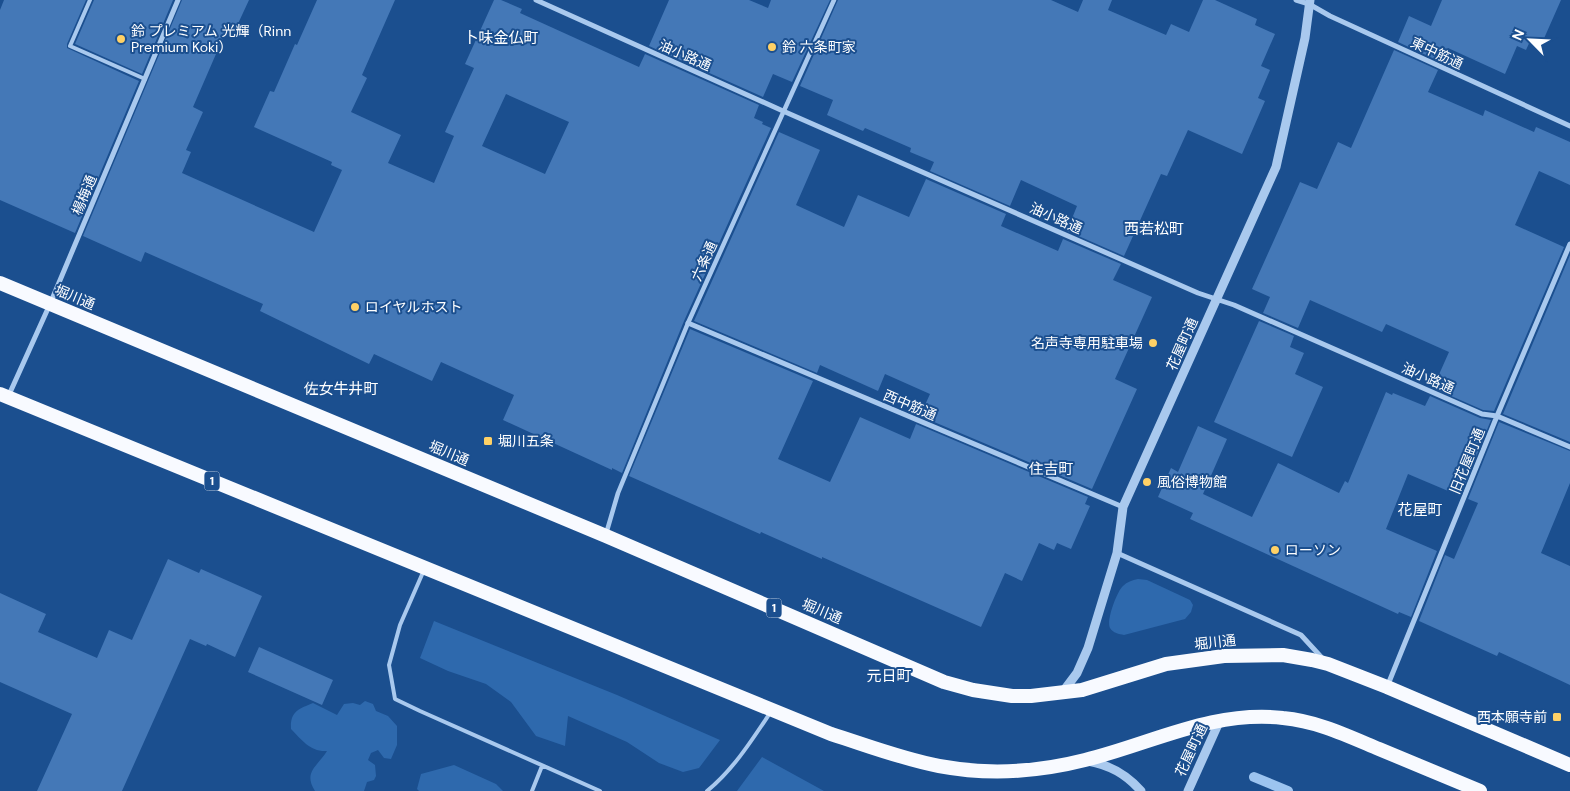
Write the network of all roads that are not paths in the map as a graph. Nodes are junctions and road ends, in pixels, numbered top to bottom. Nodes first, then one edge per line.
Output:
1 (90, 0) edge
2 (178, 0) edge
3 (536, 0) edge
4 (834, 0) edge
5 (1296, 0) edge
6 (1309, 2) edge
7 (145, 79) junction
8 (783, 111) junction
9 (1570, 126) edge
10 (1570, 244) edge
11 (0, 283) edge
12 (1217, 299) junction
13 (50, 304) junction
14 (688, 323) junction
15 (4, 396) edge
16 (1498, 416) junction
17 (1570, 446) edge
18 (1123, 507) junction
19 (606, 536) junction
20 (1117, 553) junction
21 (425, 567) junction
22 (1328, 664) junction
23 (1387, 687) junction
24 (1062, 694) junction
25 (773, 709) junction
26 (1220, 720) junction
27 (1086, 760) junction
28 (1570, 765) edge
29 (542, 766) junction
30 (532, 791) edge
31 (600, 791) edge
32 (707, 791) edge
33 (1141, 791) edge
34 (1188, 791) edge
35 (1480, 791) edge

1 - 7 lane
2 - 7 street, 楊梅通
3 - 8 street, 油小路通
4 - 8 street, 六条通
5 - 6 street, 東中筋通
6 - 9 street, 東中筋通
6 - 12 street, 花屋町通
7 - 13 street, 楊梅通
8 - 12 street, 油小路通
8 - 14 street, 六条通
10 - 16 street, 旧花屋町通
11 - 13 highway, 堀川通 / 1
12 - 16 street, 油小路通
12 - 18 street, 花屋町通
13 - 15 street, 楊梅通
13 - 19 highway, 堀川通 / 1
14 - 18 street, 西中筋通
14 - 19 street, 六条通
15 - 21 highway, 1
16 - 17 street, 油小路通
16 - 23 street, 旧花屋町通
18 - 20 street, 花屋町通
19 - 24 highway, 堀川通 / 1
20 - 22 street
20 - 24 street, 花屋町通
21 - 25 highway, 1
21 - 29 lane
22 - 23 highway, 堀川通 / 1
22 - 24 highway, 堀川通 / 1
23 - 28 highway, 堀川通 / 1
25 - 27 highway, 1
25 - 32 lane
26 - 27 highway, 1
26 - 34 street, 花屋町通
26 - 35 highway, 1
27 - 33 street
29 - 30 lane
29 - 31 lane

